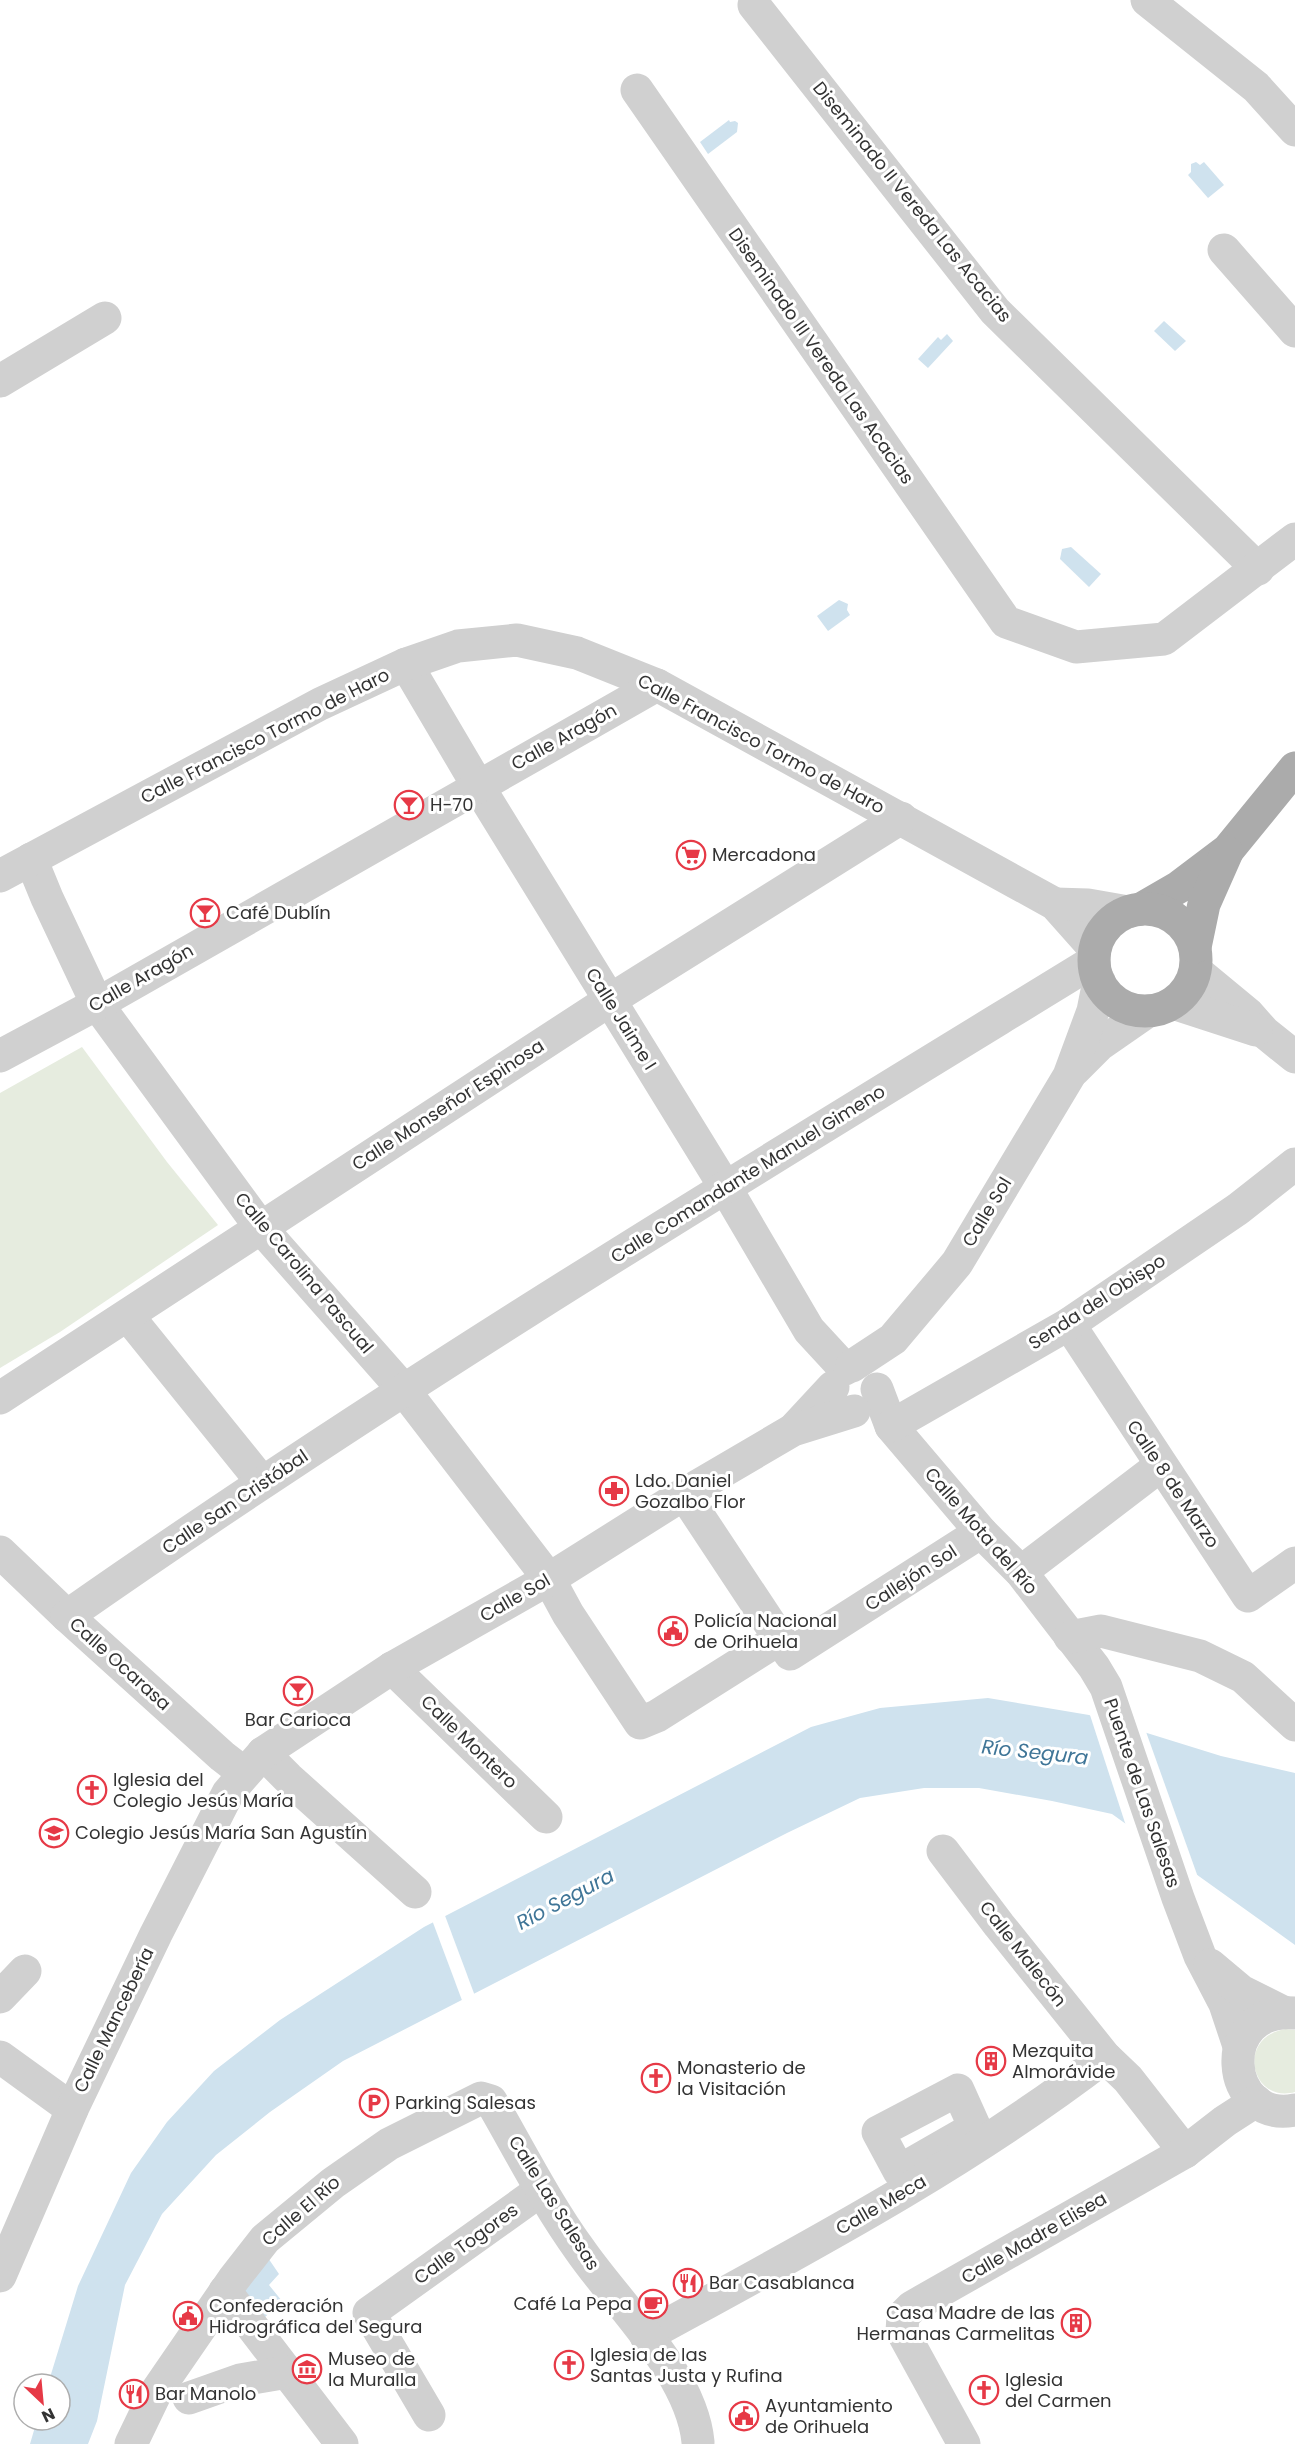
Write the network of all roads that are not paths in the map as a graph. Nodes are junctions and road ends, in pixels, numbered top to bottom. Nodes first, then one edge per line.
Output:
1 (1147, 0) edge
2 (754, 5) dead end
3 (637, 90) dead end
4 (1295, 130) edge
5 (1224, 250) dead end
6 (105, 318) dead end
7 (1295, 331) edge
8 (0, 381) edge
9 (1295, 539) edge
10 (1258, 569) junction
11 (406, 664) junction
12 (657, 684) junction
13 (1295, 768) edge
14 (478, 786) junction
15 (901, 818) junction
16 (1228, 850) junction
17 (31, 859) junction
18 (0, 876) edge
19 (1056, 904) junction
20 (1135, 910) junction
21 (1195, 959) junction
22 (1096, 963) junction
23 (610, 1000) junction
24 (97, 1004) junction
25 (1161, 1007) junction
26 (1264, 1032) junction
27 (0, 1056) edge
28 (1295, 1057) edge
29 (1069, 1076) junction
30 (1295, 1164) edge
31 (725, 1187) junction
32 (261, 1228) junction
33 (128, 1316) junction
34 (1069, 1324) junction
35 (857, 1388) junction
36 (404, 1389) junction
37 (0, 1398) edge
38 (891, 1426) junction
39 (1160, 1466) junction
40 (262, 1482) junction
41 (684, 1494) junction
42 (981, 1533) junction
43 (0, 1552) edge
44 (1295, 1563) edge
45 (1021, 1572) junction
46 (549, 1579) junction
47 (68, 1616) junction
48 (1070, 1637) junction
49 (779, 1639) junction
50 (392, 1668) junction
51 (1106, 1687) joint
52 (1295, 1725) edge
53 (253, 1763) junction
54 (546, 1817) dead end
55 (943, 1851) dead end
56 (415, 1892) dead end
57 (1200, 1956) junction
58 (25, 1971) dead end
59 (0, 1997) edge
60 (1289, 2013) edge
61 (1239, 2046) junction
62 (0, 2057) edge
63 (1105, 2057) junction
64 (485, 2098) joint
65 (1256, 2101) junction
66 (72, 2109) junction
67 (1294, 2113) edge
68 (1185, 2152) junction
69 (541, 2190) junction
70 (0, 2276) edge
71 (225, 2291) junction
72 (646, 2336) junction
73 (288, 2372) junction
74 (189, 2398) dead end
75 (429, 2415) dead end
76 (697, 2443) edge
77 (131, 2444) edge
78 (342, 2444) edge
79 (964, 2444) edge

1 - 4 street
2 - 10 street, Diseminado II Vereda Las Acacias
3 - 10 street, Diseminado III Vereda Las Acacias
5 - 7 street
6 - 8 street
9 - 10 street
11 - 12 street, Calle Francisco Tormo de Haro
11 - 14 street, Calle Jaime I
11 - 17 street, Calle Francisco Tormo de Haro
12 - 14 street, Calle Aragón
12 - 15 street, Calle Francisco Tormo de Haro
13 - 16 main road
14 - 23 street, Calle Jaime I
14 - 24 street, Calle Aragón
15 - 19 street, Calle Francisco Tormo de Haro
15 - 23 street, Calle Monseñor Espinosa
16 - 20 main road
16 - 21 main road
17 - 18 street, Calle Francisco Tormo de Haro
17 - 24 street, Calle Carolina Pascual
19 - 20 street, Calle Francisco Tormo de Haro
19 - 22 street, Calle Francisco Tormo de Haro
20 - 21 main road
20 - 22 main road
21 - 25 main road
21 - 26 street
22 - 25 main road
22 - 29 street
22 - 31 street, Calle Comandante Manuel Gimeno
23 - 31 street, Calle Jaime I
23 - 32 street, Calle Monseñor Espinosa
24 - 27 street, Calle Aragón
24 - 32 street, Calle Carolina Pascual
25 - 26 street
25 - 29 street
26 - 28 street
29 - 35 street, Calle Sol
30 - 34 street, Senda del Obispo
31 - 35 street, Calle Jaime I
31 - 36 street, Calle Comandante Manuel Gimeno
32 - 33 street, Calle Monseñor Espinosa
32 - 36 street, Calle Carolina Pascual
33 - 37 street, Calle Monseñor Espinosa
33 - 40 street
34 - 38 street, Senda del Obispo
34 - 39 street, Calle 8 de Marzo
35 - 38 street, Calle Mota del Río
35 - 41 street, Calle Sol
36 - 40 street, Calle San Cristóbal
36 - 46 street, Calle Carolina Pascual
38 - 42 street, Calle Mota del Río
39 - 44 street, Calle 8 de Marzo
39 - 45 street
40 - 47 street, Calle San Cristóbal
41 - 46 street, Calle Sol
41 - 49 street
42 - 45 street, Calle Mota del Río
42 - 49 street, Callejón Sol
43 - 47 street, Calle Ocarasa
45 - 48 street, Calle Mota del Río
46 - 49 street, Calle Carolina Pascual
46 - 50 street, Calle Sol
47 - 53 street, Calle Ocarasa
48 - 51 street, Calle Mota del Río
48 - 52 street
50 - 53 street, Calle Sol
50 - 54 street, Calle Montero
51 - 57 street, Puente de Las Salesas
53 - 56 street, Calle Ocarasa
53 - 66 street, Calle Mancebería
55 - 63 street, Calle Malecón
57 - 60 street
57 - 61 street
58 - 59 street
60 - 61 street
61 - 65 street
62 - 66 street
63 - 68 street, Calle Malecón
63 - 72 street, Calle Meca
64 - 69 street, Calle Las Salesas
64 - 71 street, Calle El Río
65 - 67 street
65 - 68 street, Calle Madre Elisea
66 - 70 street, Calle Mancebería
68 - 79 street, Calle Madre Elisea
69 - 72 street, Calle Las Salesas
69 - 75 street, Calle Togores
71 - 73 street
71 - 77 street, Calle El Río
72 - 76 street, Calle Las Salesas
73 - 74 street
73 - 78 street

